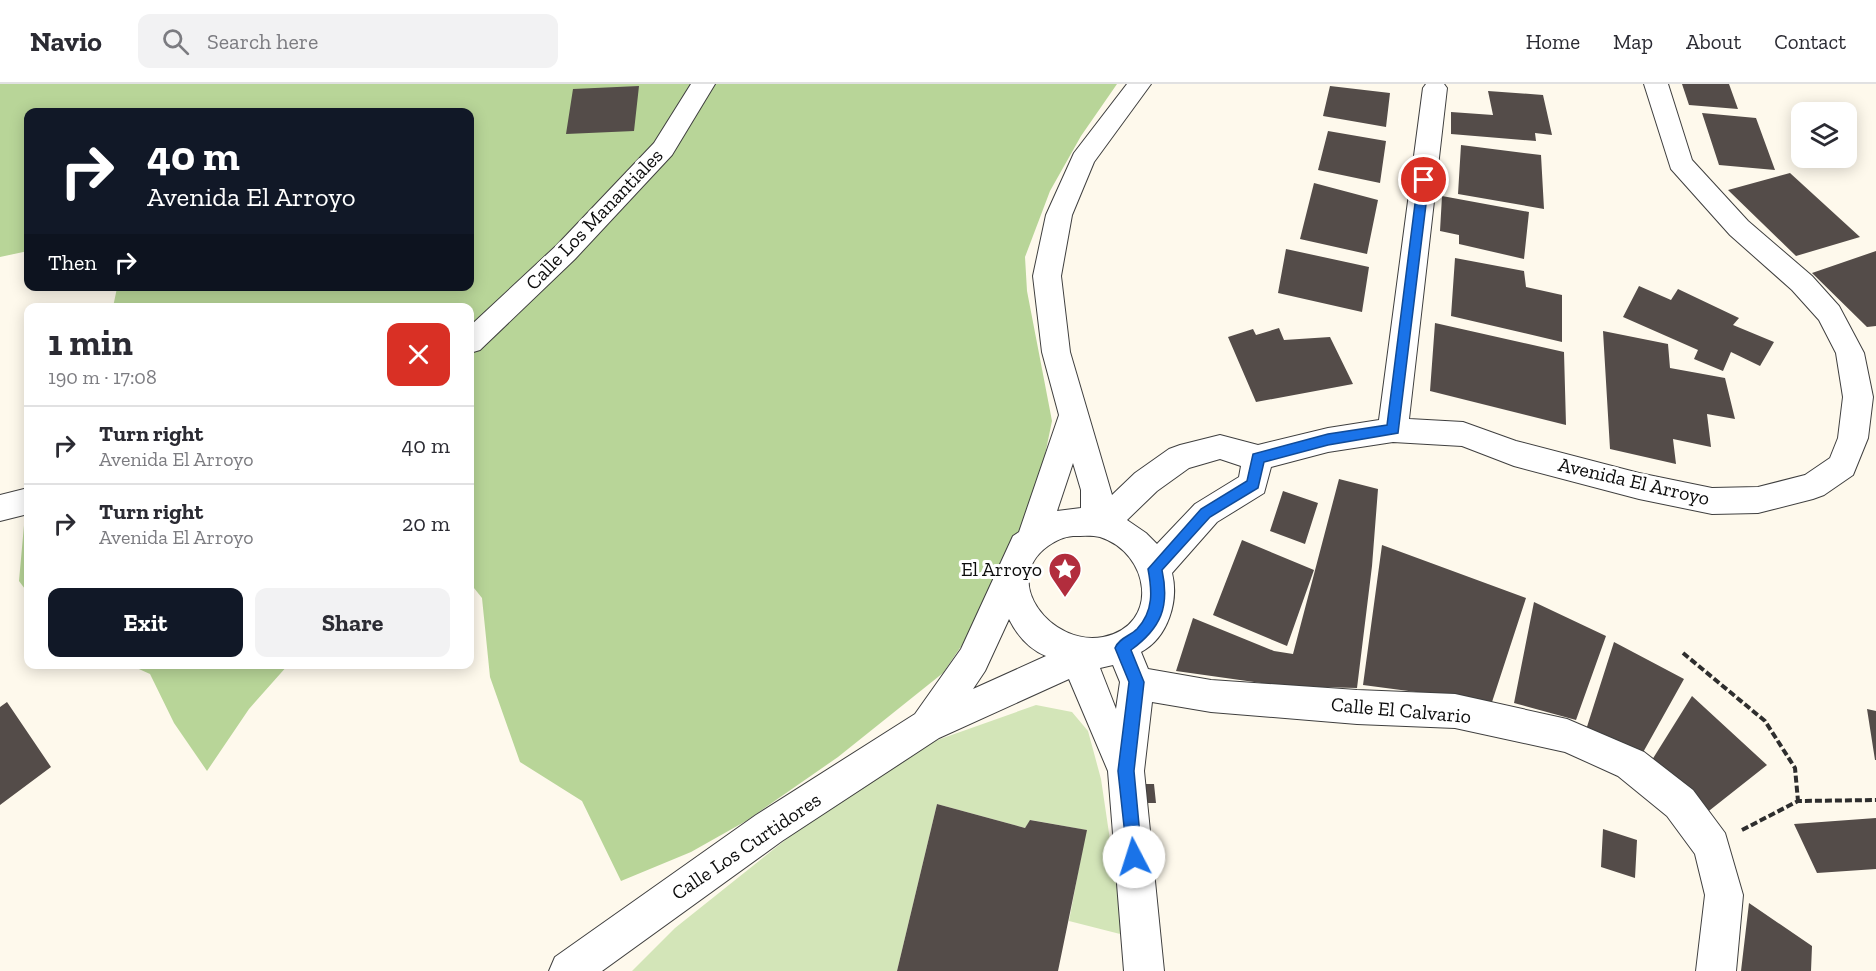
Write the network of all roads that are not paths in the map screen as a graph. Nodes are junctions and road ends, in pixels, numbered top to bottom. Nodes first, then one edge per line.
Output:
1 (703, 84) edge
2 (1139, 84) edge
3 (1656, 84) edge
4 (1435, 88) dead end
5 (474, 338) edge
6 (1074, 415) junction
7 (1393, 429) junction
8 (1258, 458) junction
9 (24, 502) edge
10 (0, 508) edge
11 (1100, 524) junction
12 (1032, 539) junction
13 (1155, 569) junction
14 (1013, 576) junction
15 (1122, 648) junction
16 (1076, 652) junction
17 (1137, 682) junction
18 (927, 726) junction
19 (1126, 771) junction
20 (569, 971) edge
21 (1144, 971) edge
22 (1716, 971) edge

1 - 5 street, Calle Los Manantiales
2 - 6 street
3 - 7 street, Avenida El Arroyo
4 - 7 street
6 - 11 street
6 - 12 street
7 - 8 street, Avenida El Arroyo
8 - 11 street
8 - 13 street
9 - 10 street
11 - 12 street
11 - 13 street
12 - 14 street
13 - 15 street
14 - 16 street
14 - 18 street, Calle Los Curtidores
15 - 16 street
15 - 17 street
16 - 18 street, Calle Los Curtidores
16 - 19 street
17 - 19 street
17 - 22 street, Calle El Calvario
18 - 20 street, Calle Los Curtidores
19 - 21 street

